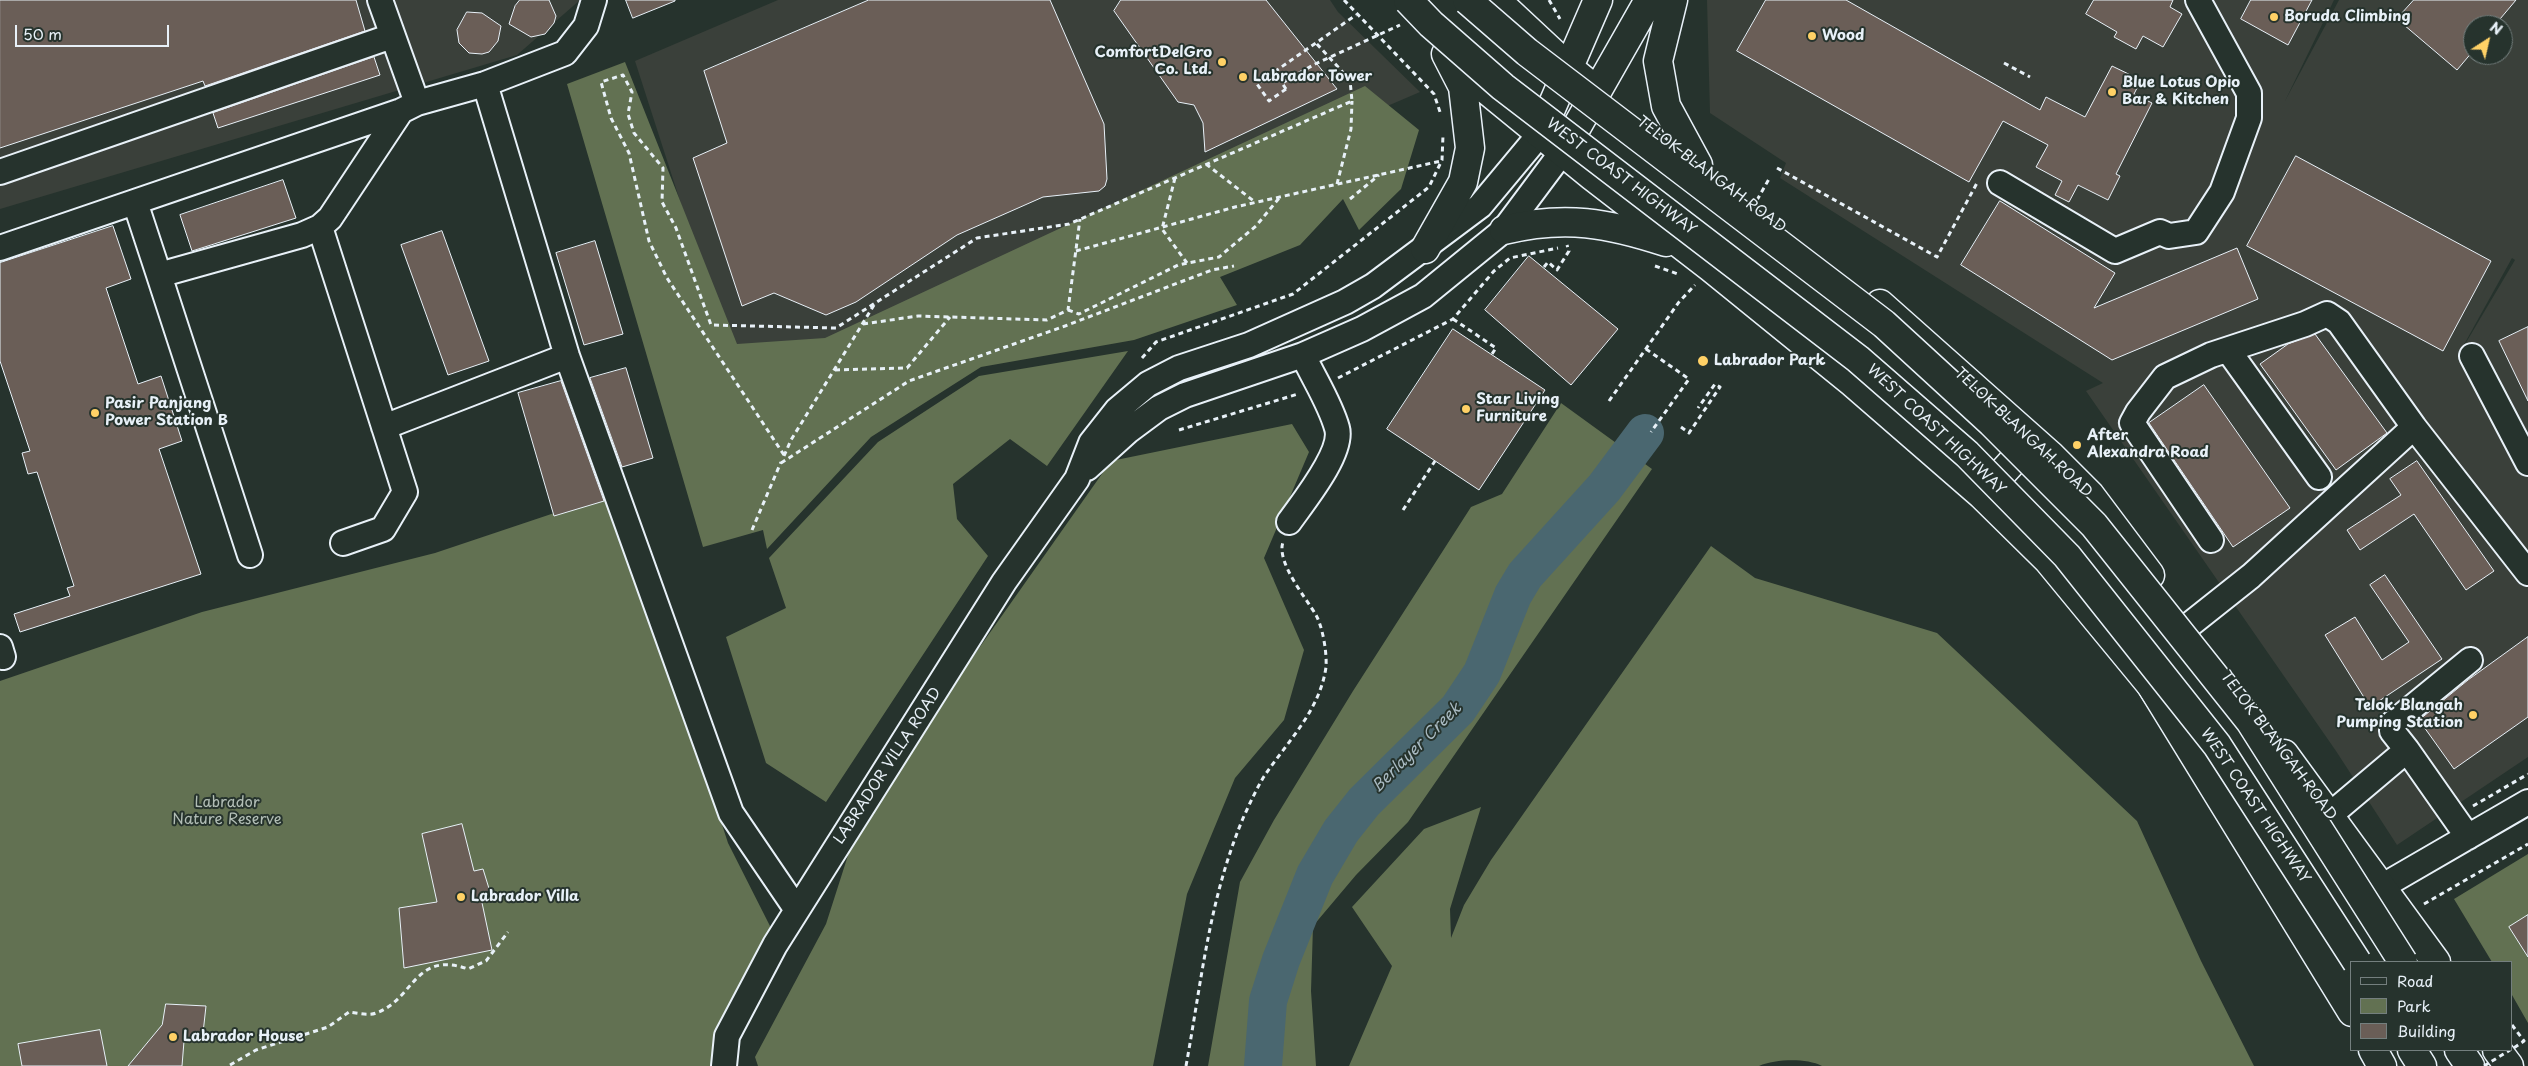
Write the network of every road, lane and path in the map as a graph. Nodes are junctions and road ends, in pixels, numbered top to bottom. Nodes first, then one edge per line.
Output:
1 (380, 0) edge
2 (594, 0) edge
3 (1344, 0) edge
4 (1467, 0) edge
5 (1496, 0) edge
6 (1549, 0) edge
7 (1598, 0) edge
8 (1649, 0) edge
9 (1673, 0) edge
10 (2198, 0) edge
11 (1401, 8) edge
12 (1356, 15) junction
13 (1560, 18) dead end
14 (392, 36) junction
15 (1316, 43) junction
16 (1446, 54) junction
17 (2004, 63) dead end
18 (1569, 68) junction
19 (2030, 77) dead end
20 (485, 84) junction
21 (1598, 90) junction
22 (1352, 101) junction
23 (409, 107) junction
24 (1443, 122) dead end
25 (1443, 130) dead end
26 (1540, 134) junction
27 (1563, 151) junction
28 (1442, 160) junction
29 (1206, 164) junction
30 (1698, 165) junction
31 (1777, 168) dead end
32 (0, 172) edge
33 (1380, 174) junction
34 (1175, 178) junction
35 (1770, 179) dead end
36 (1988, 183) joint
37 (1337, 184) junction
38 (1280, 197) junction
39 (1350, 199) dead end
40 (135, 202) junction
41 (1256, 202) junction
42 (1752, 207) junction
43 (1080, 219) junction
44 (320, 227) junction
45 (1162, 229) junction
46 (1504, 230) junction
47 (0, 248) edge
48 (1684, 248) junction
49 (1425, 249) junction
50 (1076, 251) junction
51 (1569, 251) dead end
52 (1187, 263) junction
53 (1234, 266) dead end
54 (1544, 266) dead end
55 (1710, 267) junction
56 (159, 276) junction
57 (875, 304) junction
58 (1068, 310) junction
59 (950, 317) junction
60 (1453, 319) dead end
61 (863, 324) junction
62 (1277, 333) junction
63 (1646, 349) junction
64 (2228, 350) junction
65 (1492, 354) dead end
66 (568, 356) junction
67 (2472, 356) dead end
68 (1298, 357) junction
69 (1142, 358) dead end
70 (834, 370) junction
71 (1610, 401) dead end
72 (1698, 408) dead end
73 (1681, 427) dead end
74 (2414, 427) junction
75 (384, 428) junction
76 (1651, 432) dead end
77 (784, 455) junction
78 (2050, 455) junction
79 (1435, 461) dead end
80 (781, 463) junction
81 (2528, 463) edge
82 (2319, 477) dead end
83 (1076, 478) junction
84 (1982, 495) junction
85 (1402, 510) dead end
86 (1290, 522) joint
87 (752, 530) dead end
88 (2211, 540) dead end
89 (343, 544) dead end
90 (250, 555) dead end
91 (2528, 573) edge
92 (2188, 626) junction
93 (2470, 660) dead end
94 (2151, 685) junction
95 (2407, 750) junction
96 (2528, 802) edge
97 (2330, 815) junction
98 (2468, 837) junction
99 (2528, 844) edge
100 (2383, 886) junction
101 (2424, 904) dead end
102 (797, 910) junction
103 (508, 932) dead end
104 (2357, 961) edge
105 (2402, 961) edge
106 (2435, 961) edge
107 (2350, 977) edge
108 (2350, 1009) edge
109 (2513, 1026) edge
110 (2513, 1048) edge
111 (2374, 1051) edge
112 (2399, 1051) edge
113 (2413, 1051) edge
114 (2460, 1051) edge
115 (2499, 1051) edge
116 (2508, 1051) edge
117 (230, 1065) edge
118 (724, 1066) edge
119 (1186, 1066) edge
120 (2382, 1066) edge
121 (2408, 1066) edge
122 (2422, 1066) edge
123 (2470, 1066) edge
124 (2484, 1066) edge
125 (2509, 1066) edge

1 - 14 street
2 - 20 street
3 - 12 path
4 - 105 main road, bridge
5 - 18 main road, TELOK BLANGAH ROAD
6 - 13 path
7 - 18 main road
8 - 21 main road
9 - 30 main road
10 - 36 street
11 - 15 path, bridge
11 - 16 main road
11 - 104 main road, WEST COAST HIGHWAY, bridge
12 - 15 path
12 - 24 path
14 - 23 street
14 - 32 street
15 - 22 path
16 - 26 main road
16 - 49 main road
17 - 19 path
18 - 21 main road, TELOK BLANGAH ROAD
18 - 26 main road
20 - 23 street
20 - 66 street
21 - 27 main road
21 - 30 main road, TELOK BLANGAH ROAD
22 - 29 path
22 - 37 path
23 - 40 street
23 - 44 street
25 - 28 path
26 - 27 main road
26 - 49 street, LABRADOR VILLA ROAD
27 - 46 street, LABRADOR VILLA ROAD
27 - 48 main road
28 - 33 path
28 - 69 path
29 - 34 path
29 - 41 path
30 - 42 main road, TELOK BLANGAH ROAD
31 - 36 path
33 - 37 path
33 - 39 path
34 - 43 path
34 - 45 path
35 - 42 path
37 - 38 path
38 - 41 path
38 - 52 path
40 - 47 street
40 - 56 street
41 - 45 path
42 - 78 main road, TELOK BLANGAH ROAD
43 - 50 path
43 - 57 path
44 - 56 street
44 - 75 street
45 - 50 path
45 - 52 path
46 - 48 main road
46 - 68 street, LABRADOR VILLA ROAD
48 - 55 main road
49 - 62 street, LABRADOR VILLA ROAD
50 - 58 path
51 - 54 path
52 - 58 path
53 - 80 path
55 - 63 path
55 - 84 main road
56 - 90 street
57 - 61 path
57 - 77 path
58 - 59 path
59 - 61 path
59 - 70 path
60 - 65 path
61 - 70 path
62 - 68 street, LABRADOR VILLA ROAD
62 - 83 street, LABRADOR VILLA ROAD
63 - 71 path
63 - 76 path
64 - 74 street
64 - 82 street
64 - 88 street
66 - 75 street
66 - 102 street
67 - 81 street
68 - 83 street, LABRADOR VILLA ROAD
68 - 86 street
70 - 77 path
72 - 73 path
74 - 91 street
74 - 92 street
75 - 89 street
77 - 80 path
78 - 84 main road
78 - 92 main road, TELOK BLANGAH ROAD
79 - 85 path
80 - 87 path
83 - 102 street, LABRADOR VILLA ROAD
84 - 94 main road
86 - 119 path
92 - 97 main road, TELOK BLANGAH ROAD
93 - 95 street
94 - 107 main road
94 - 108 main road
95 - 97 street
95 - 98 street
96 - 98 street
97 - 100 main road, TELOK BLANGAH ROAD
98 - 100 street
99 - 101 path
100 - 106 main road, TELOK BLANGAH ROAD
102 - 118 street, LABRADOR VILLA ROAD
103 - 117 path
109 - 110 path, bridge
111 - 120 main road
112 - 121 main road
113 - 122 main road
114 - 123 main road
115 - 125 main road
116 - 124 path, bridge

